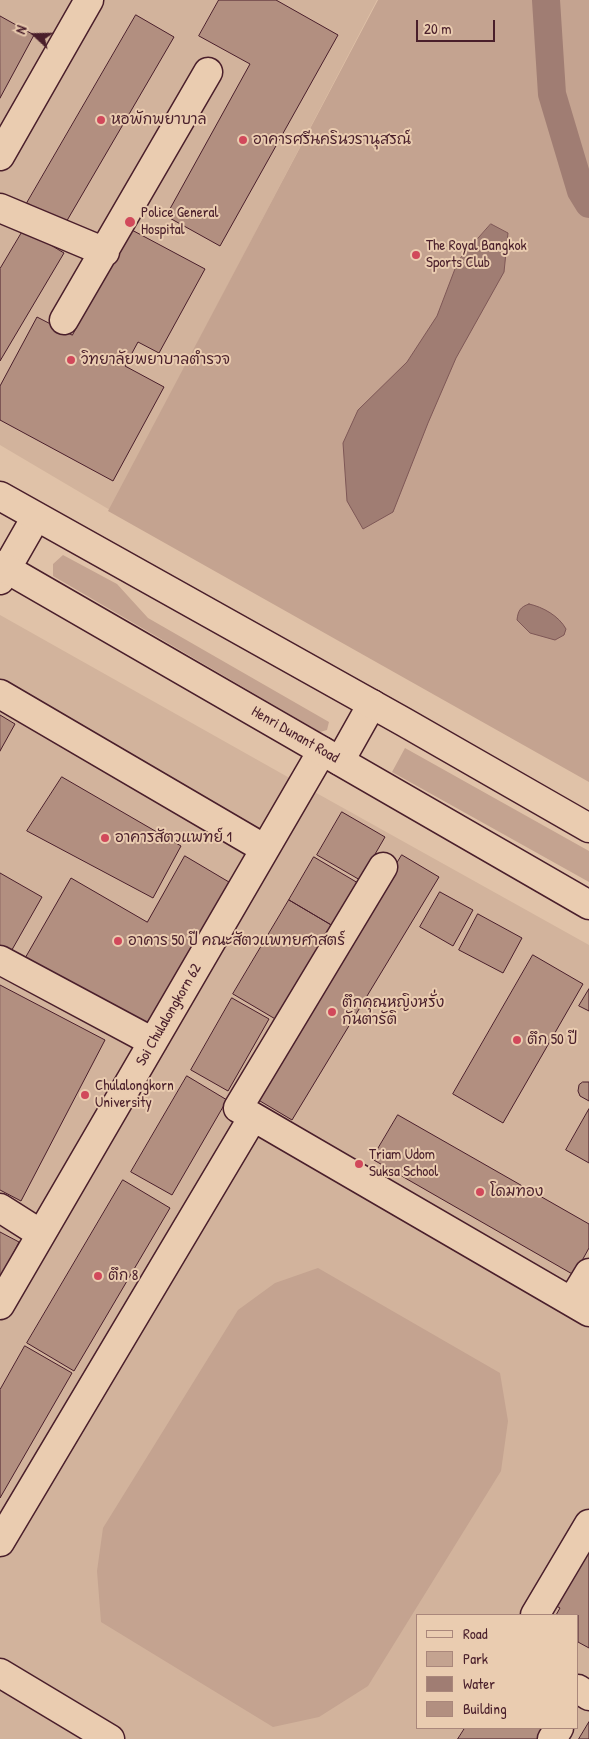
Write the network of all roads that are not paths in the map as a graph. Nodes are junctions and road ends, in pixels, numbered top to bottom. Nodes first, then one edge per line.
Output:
1 (89, 0) edge
2 (208, 72) dead end
3 (0, 156) edge
4 (0, 208) edge
5 (104, 252) junction
6 (64, 320) dead end
7 (0, 496) edge
8 (36, 518) junction
9 (2, 571) edge
10 (0, 694) edge
11 (372, 704) junction
12 (331, 756) junction
13 (589, 828) edge
14 (265, 849) junction
15 (383, 867) dead end
16 (589, 905) edge
17 (0, 960) edge
18 (153, 1042) junction
19 (253, 1116) junction
20 (0, 1208) edge
21 (41, 1234) junction
22 (589, 1274) edge
23 (0, 1305) edge
24 (580, 1307) edge
25 (589, 1524) edge
26 (0, 1542) edge
27 (536, 1614) edge
28 (0, 1673) edge
29 (110, 1739) edge

1 - 3 main road
2 - 5 main road
4 - 5 main road
5 - 6 main road
7 - 8 main road
8 - 9 main road
8 - 11 main road
9 - 12 main road, Henri Dunant Road
10 - 14 main road
11 - 12 main road, Soi Chulalongkorn 62
11 - 13 main road
12 - 14 main road, Soi Chulalongkorn 62
12 - 16 main road, Henri Dunant Road
14 - 18 main road, Soi Chulalongkorn 62
15 - 19 main road
17 - 18 main road
18 - 21 main road, Soi Chulalongkorn 62
19 - 24 main road
19 - 26 main road
20 - 21 main road
21 - 23 main road, Soi Chulalongkorn 62
22 - 24 main road
25 - 27 main road
28 - 29 main road

